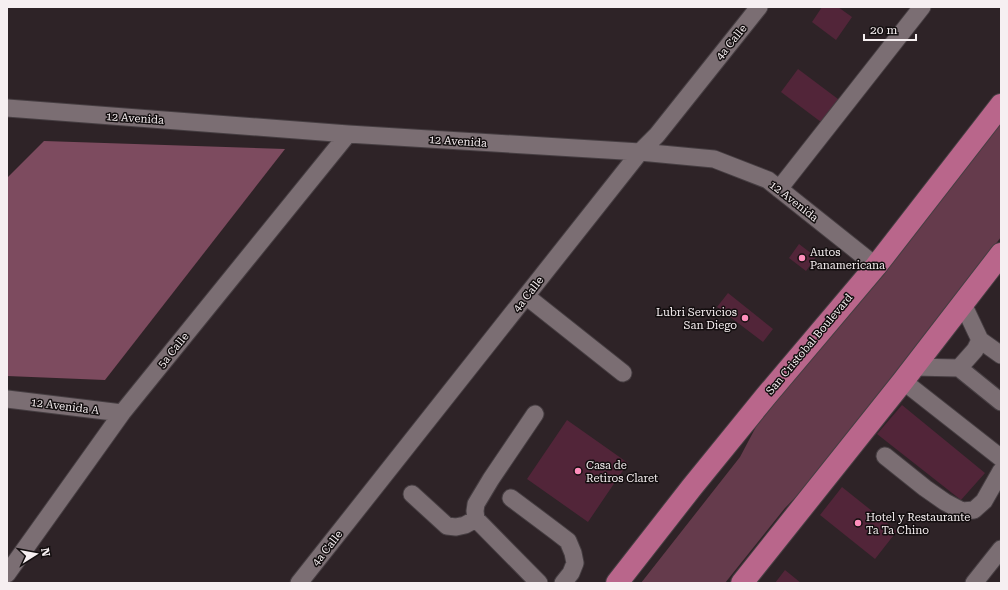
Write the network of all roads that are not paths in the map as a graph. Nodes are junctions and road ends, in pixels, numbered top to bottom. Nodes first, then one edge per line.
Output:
1 (759, 7) edge
2 (922, 7) edge
3 (1001, 105) edge
4 (7, 108) edge
5 (348, 134) junction
6 (640, 152) junction
7 (779, 189) junction
8 (1001, 254) edge
9 (876, 266) junction
10 (526, 296) junction
11 (962, 304) junction
12 (980, 340) junction
13 (1001, 355) edge
14 (959, 368) junction
15 (623, 373) dead end
16 (908, 374) junction
17 (766, 396) junction
18 (7, 399) edge
19 (1001, 402) edge
20 (122, 413) junction
21 (534, 414) dead end
22 (885, 456) dead end
23 (1001, 458) edge
24 (840, 460) junction
25 (1001, 471) edge
26 (412, 494) dead end
27 (511, 498) dead end
28 (476, 519) junction
29 (1001, 549) edge
30 (7, 575) edge
31 (16, 583) edge
32 (299, 583) edge
33 (539, 583) edge
34 (563, 583) edge
35 (617, 583) edge
36 (632, 583) edge
37 (733, 583) edge
38 (742, 583) edge
39 (974, 583) edge

1 - 6 street, 4a Calle
2 - 7 street
3 - 9 main road, San Cristobal Boulevard
4 - 5 street, 12 Avenida
5 - 6 street, 12 Avenida
5 - 20 street, 5a Calle
6 - 7 street, 12 Avenida
6 - 10 street, 4a Calle
7 - 9 street, 12 Avenida
8 - 11 main road
9 - 17 main road, San Cristobal Boulevard
10 - 15 street
10 - 32 street, 4a Calle
11 - 12 street
11 - 16 main road
12 - 13 street
12 - 14 street
14 - 16 street
14 - 19 street
16 - 23 street
16 - 24 main road
17 - 35 main road, San Cristobal Boulevard
17 - 36 main road
18 - 20 street, 12 Avenida A
20 - 30 street, 5a Calle
21 - 28 street
22 - 25 street
24 - 37 main road
24 - 38 main road
26 - 28 street
27 - 34 street
28 - 33 street
29 - 39 street
30 - 31 street

